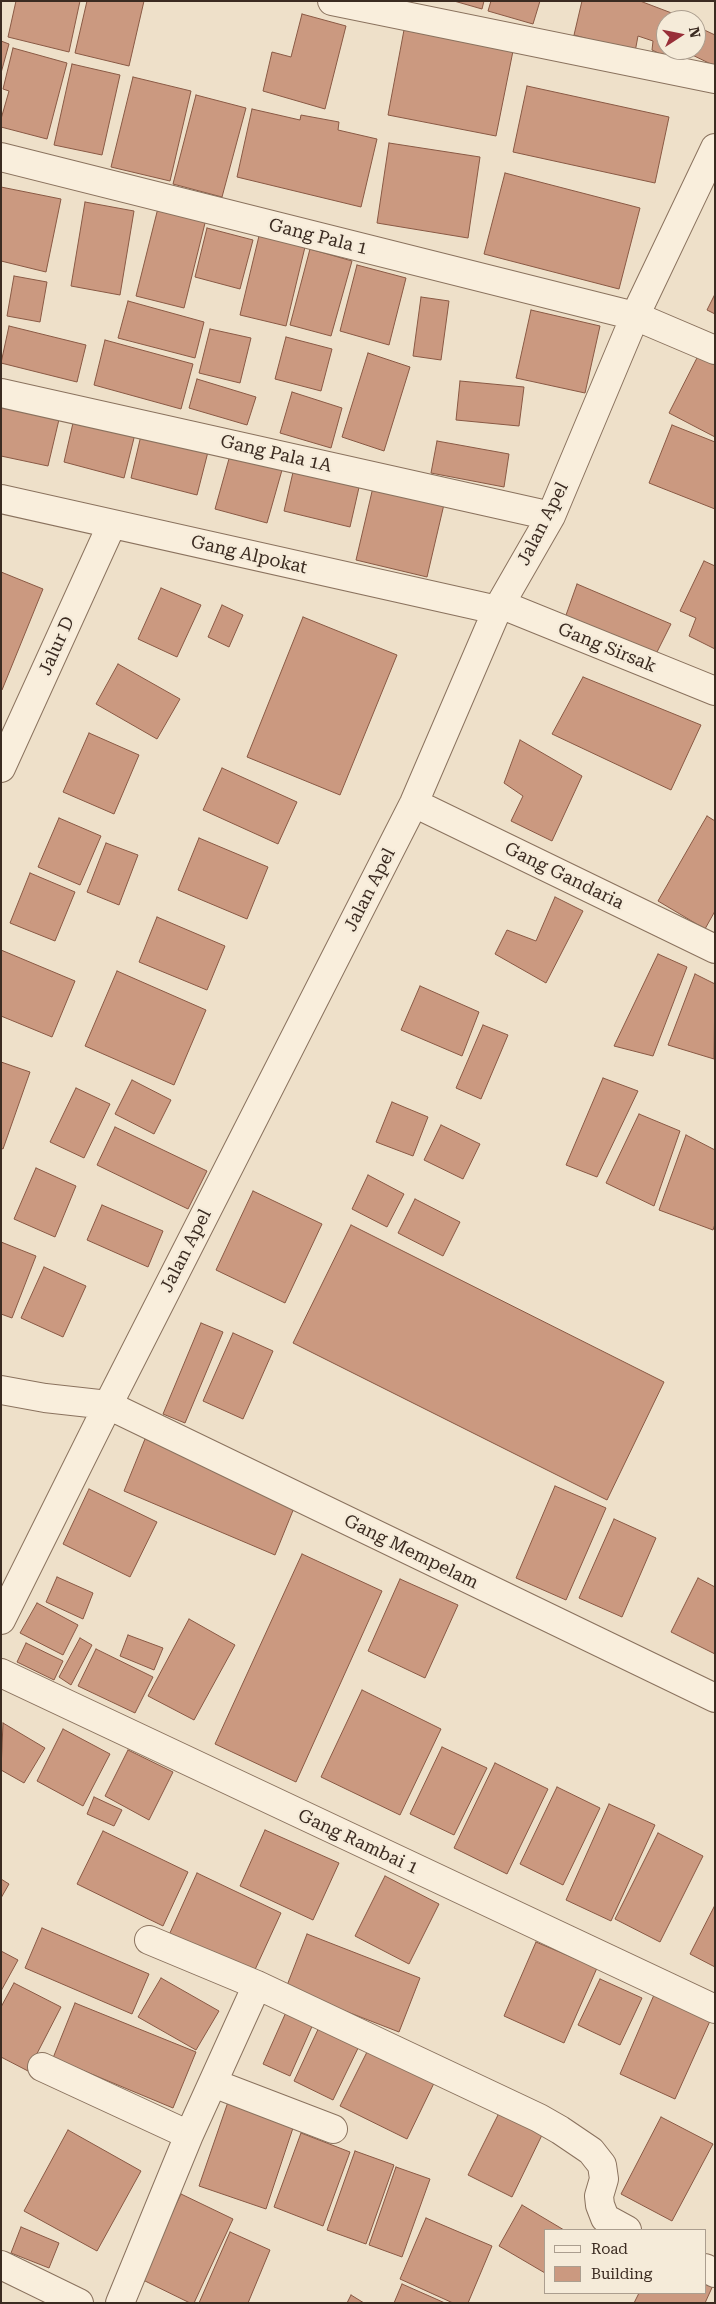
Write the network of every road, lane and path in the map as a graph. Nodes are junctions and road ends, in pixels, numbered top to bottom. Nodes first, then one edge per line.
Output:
1 (332, 1) edge
2 (715, 78) edge
3 (715, 148) edge
4 (1, 158) edge
5 (635, 316) junction
6 (715, 350) edge
7 (1, 393) edge
8 (1, 499) edge
9 (551, 516) junction
10 (112, 524) junction
11 (498, 607) junction
12 (715, 692) edge
13 (1, 768) edge
14 (414, 803) junction
15 (715, 949) edge
16 (1, 1390) edge
17 (108, 1405) junction
18 (1, 1620) edge
19 (1, 1673) edge
20 (715, 1698) edge
21 (150, 1940) dead end
22 (257, 1986) junction
23 (715, 2009) edge
24 (42, 2067) dead end
25 (213, 2083) junction
26 (333, 2129) dead end
27 (189, 2135) junction
28 (625, 2229) edge
29 (1, 2265) edge
30 (79, 2303) edge
31 (120, 2303) edge

1 - 2 street
3 - 5 street, Jalan Apel
4 - 5 street, Gang Pala 1
5 - 6 street, Gang Pala 1
5 - 9 street, Jalan Apel
7 - 9 street, Gang Pala 1A
8 - 10 street, Gang Alpokat
9 - 11 street, Jalan Apel
10 - 11 street, Gang Alpokat
10 - 13 street, Jalur D
11 - 12 street, Gang Sirsak
11 - 14 street, Jalan Apel
14 - 15 street, Gang Gandaria
14 - 17 street, Jalan Apel
16 - 17 street, Gang Mempelam
17 - 18 street, Jalan Apel
17 - 20 street, Gang Mempelam
19 - 23 street, Gang Rambai 1
21 - 22 street
22 - 25 street
22 - 28 street
24 - 27 street
25 - 26 street
25 - 27 street
27 - 31 street
29 - 30 street

